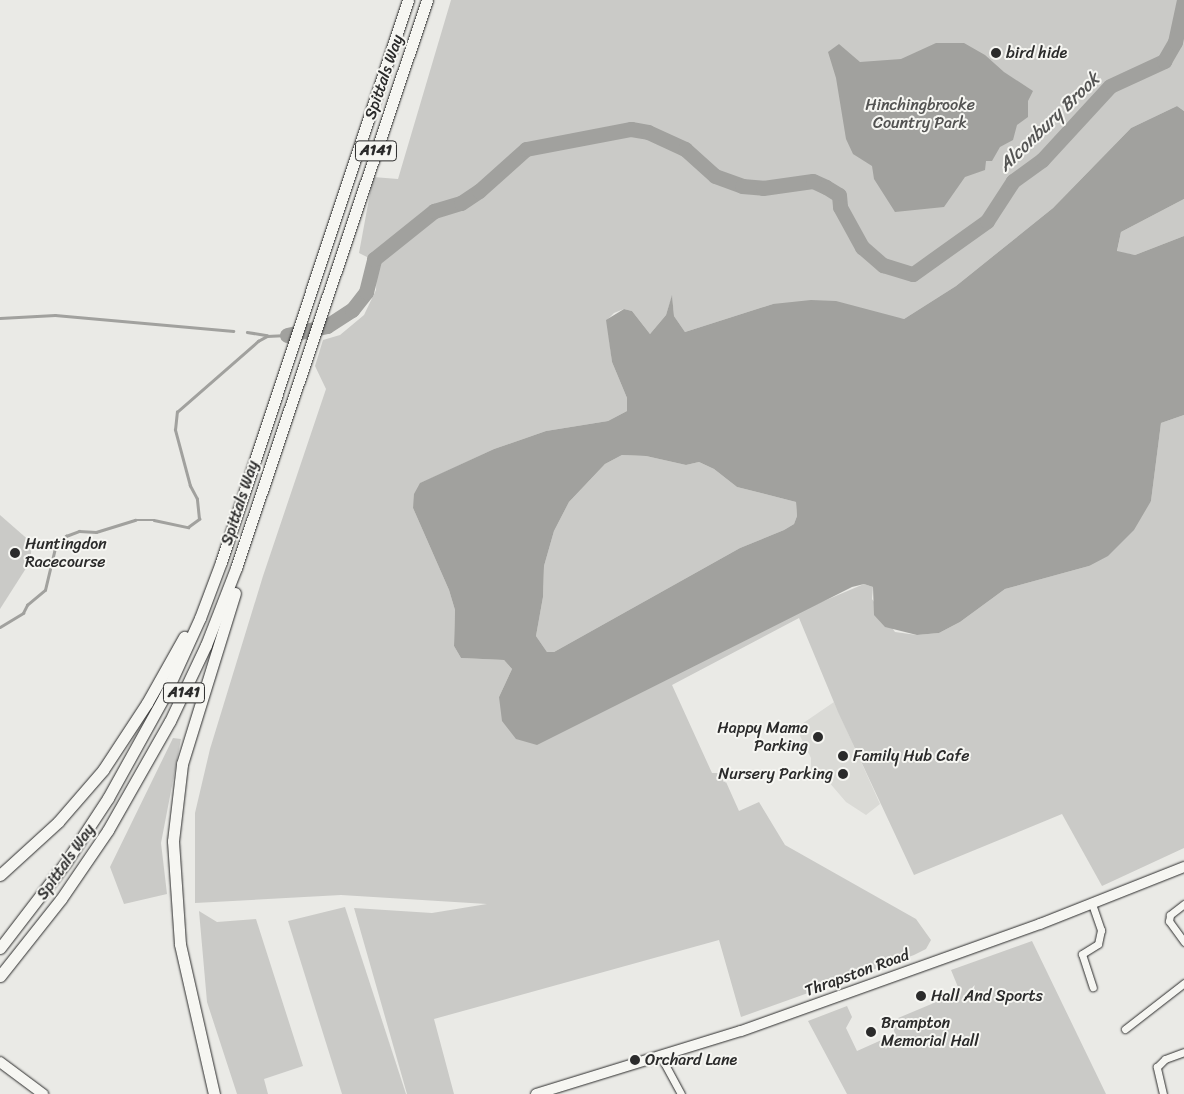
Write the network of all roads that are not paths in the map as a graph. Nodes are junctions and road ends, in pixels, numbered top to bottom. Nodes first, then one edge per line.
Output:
1 (408, 0) edge
2 (427, 0) edge
3 (249, 528) junction
4 (221, 562) junction
5 (1184, 867) edge
6 (0, 876) edge
7 (1092, 904) junction
8 (1184, 904) edge
9 (1184, 942) edge
10 (0, 948) edge
11 (0, 976) edge
12 (1184, 983) edge
13 (1093, 987) dead end
14 (1125, 1029) dead end
15 (1184, 1052) edge
16 (661, 1057) junction
17 (0, 1062) edge
18 (43, 1094) edge
19 (214, 1094) edge
20 (536, 1094) edge
21 (681, 1094) edge
22 (1163, 1094) edge

1 - 4 highway, Spittals Way / A141
2 - 3 highway, Spittals Way / A141
3 - 11 highway, Spittals Way / A141
3 - 19 highway
4 - 6 highway
4 - 10 highway, Spittals Way / A141
5 - 7 main road, Thrapston Road
7 - 13 street
7 - 16 main road, Thrapston Road
8 - 9 street
12 - 14 street
15 - 22 street
16 - 20 main road, Thrapston Road
16 - 21 street
17 - 18 main road

